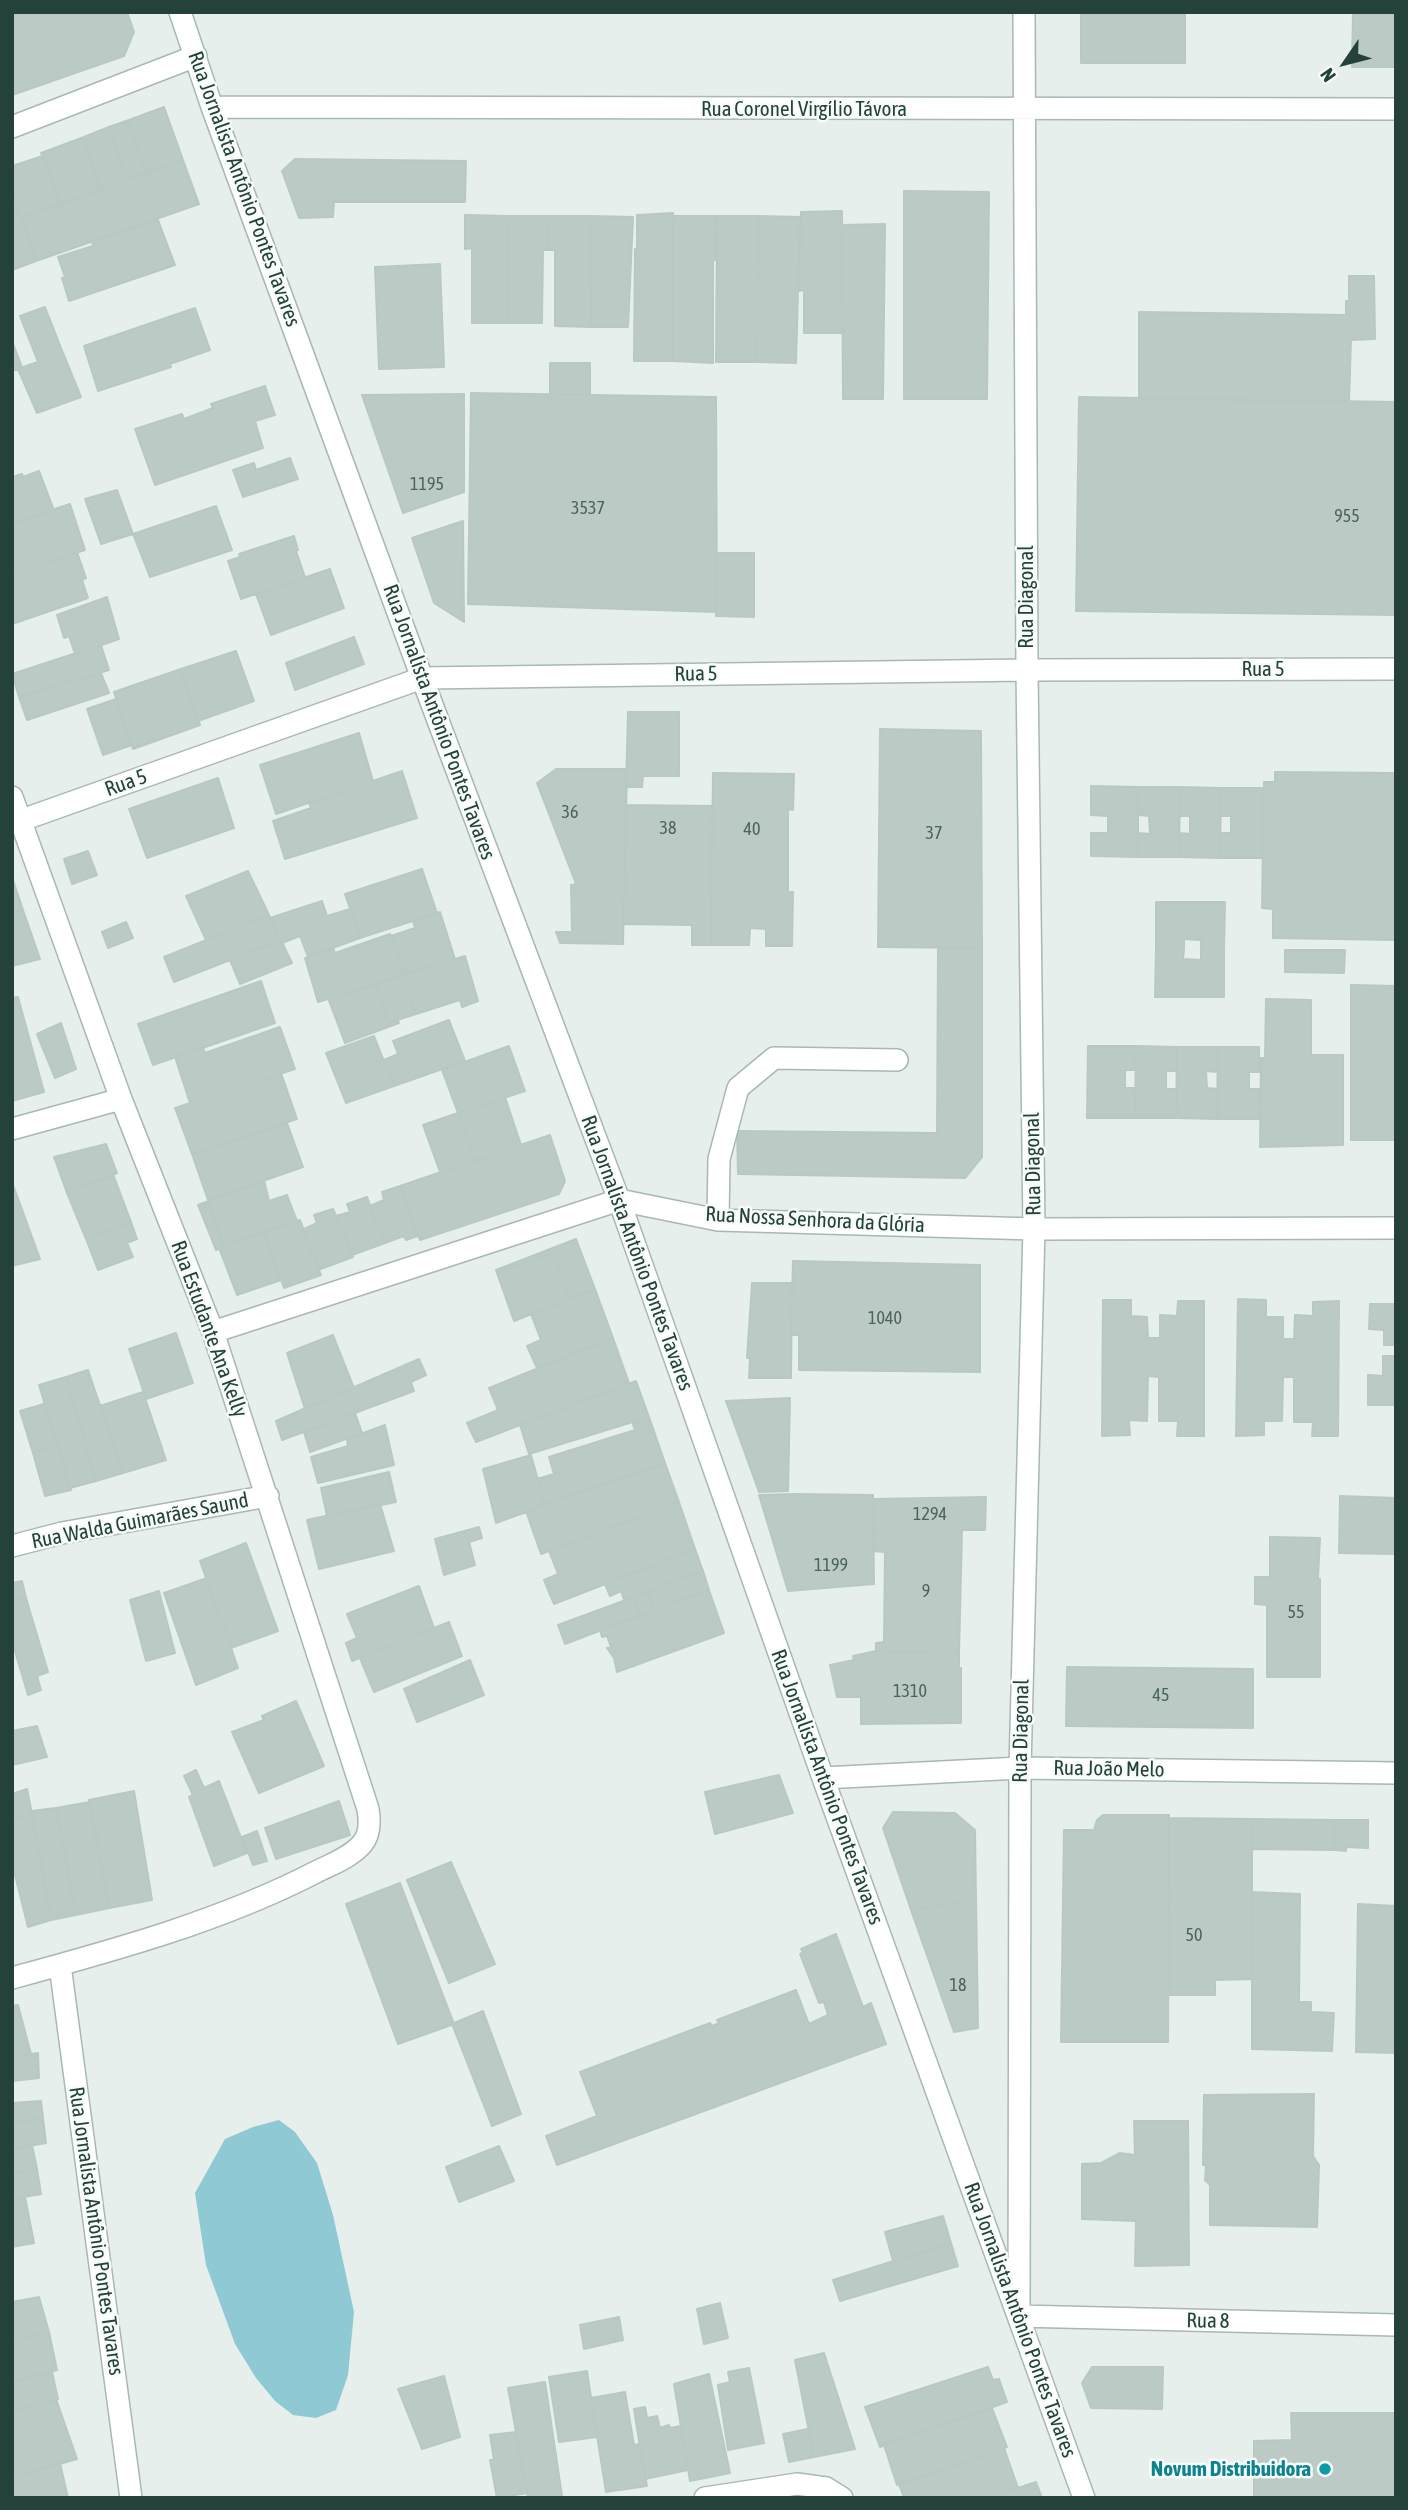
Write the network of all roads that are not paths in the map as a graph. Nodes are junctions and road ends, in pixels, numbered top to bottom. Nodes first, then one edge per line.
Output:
1 (180, 12) edge
2 (1024, 12) edge
3 (196, 56) junction
4 (212, 107) junction
5 (1396, 109) edge
6 (1026, 110) junction
7 (12, 127) edge
8 (1396, 669) edge
9 (1027, 670) junction
10 (422, 678) junction
11 (12, 797) edge
12 (22, 820) junction
13 (897, 1060) dead end
14 (121, 1099) junction
15 (12, 1129) edge
16 (619, 1200) junction
17 (718, 1220) junction
18 (1034, 1228) junction
19 (1396, 1228) edge
20 (214, 1332) junction
21 (268, 1496) junction
22 (12, 1546) edge
23 (1020, 1768) junction
24 (1396, 1773) edge
25 (823, 1778) junction
26 (60, 1965) junction
27 (12, 1978) edge
28 (1019, 2316) junction
29 (1396, 2325) edge
30 (131, 2498) edge
31 (705, 2498) edge
32 (842, 2498) edge
33 (1084, 2498) edge

1 - 3 street, Rua Jornalista Antônio Pontes Tavares
2 - 6 street, Rua Diagonal
3 - 4 street, Rua Jornalista Antônio Pontes Tavares
3 - 7 street
4 - 6 street, Rua Coronel Virgílio Távora
4 - 10 street, Rua Jornalista Antônio Pontes Tavares
5 - 6 street, Rua Coronel Virgílio Távora
6 - 9 street, Rua Diagonal
8 - 9 street, Rua 5
9 - 10 street, Rua 5
9 - 18 street, Rua Diagonal
10 - 12 street, Rua 5
10 - 16 street, Rua Jornalista Antônio Pontes Tavares
11 - 12 street, Rua Estudante Ana Kelly
12 - 14 street, Rua Estudante Ana Kelly
13 - 17 street
14 - 15 street
14 - 20 street, Rua Estudante Ana Kelly
16 - 17 street, Rua Nossa Senhora da Glória
16 - 20 street, Rua Nossa Senhora da Glória
16 - 25 street, Rua Jornalista Antônio Pontes Tavares
17 - 18 street, Rua Nossa Senhora da Glória
18 - 19 street, Rua Nossa Senhora da Glória
18 - 23 street, Rua Diagonal
20 - 21 street, Rua Estudante Ana Kelly
21 - 22 street, Rua Walda Guimarães Saund
21 - 26 street, Rua Estudante Ana Kelly
23 - 24 street, Rua João Melo
23 - 25 street, Rua João Melo
23 - 28 street, Rua Diagonal
25 - 28 street, Rua Jornalista Antônio Pontes Tavares
26 - 27 street, Rua Estudante Ana Kelly
26 - 30 street, Rua Jornalista Antônio Pontes Tavares
28 - 29 street, Rua 8
28 - 33 street, Rua Jornalista Antônio Pontes Tavares
31 - 32 street

